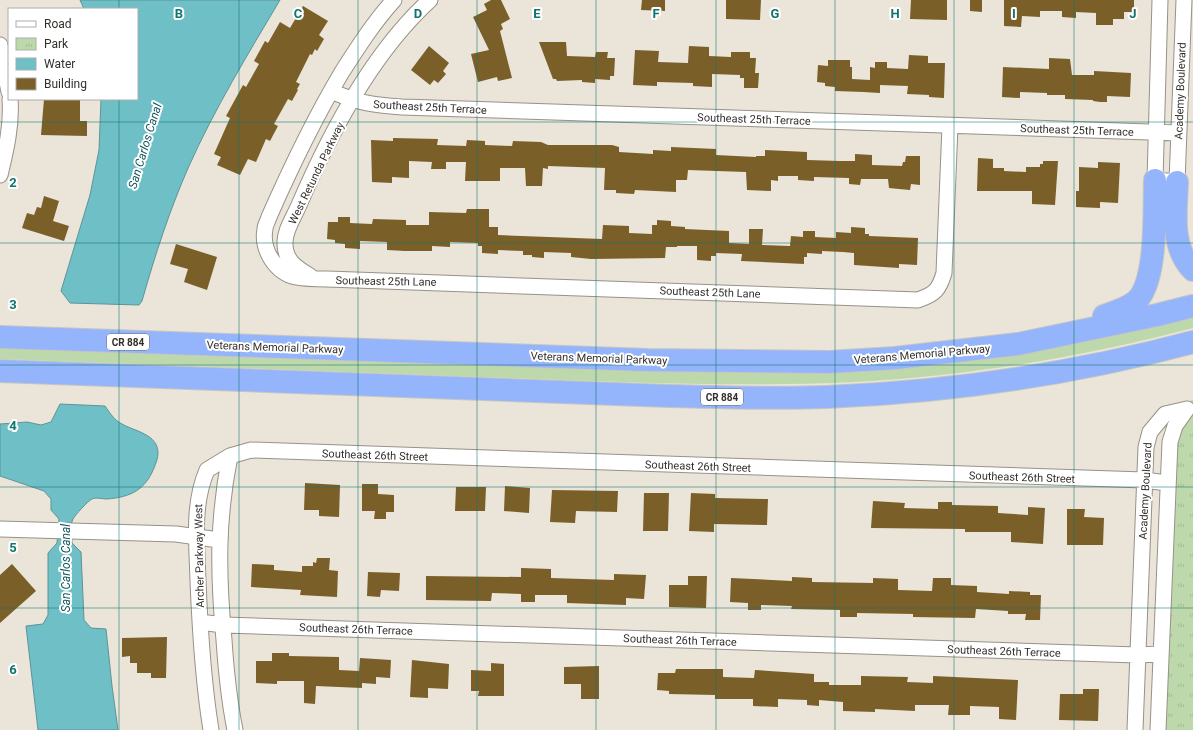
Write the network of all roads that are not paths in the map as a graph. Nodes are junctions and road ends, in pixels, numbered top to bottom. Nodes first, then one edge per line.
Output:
1 (394, 0) edge
2 (430, 0) edge
3 (1160, 0) edge
4 (1184, 0) edge
5 (0, 45) edge
6 (8, 84) edge
7 (331, 91) junction
8 (10, 100) edge
9 (353, 101) junction
10 (950, 126) junction
11 (1156, 132) junction
12 (1179, 133) junction
13 (0, 175) edge
14 (1155, 180) junction
15 (1177, 182) junction
16 (1193, 270) edge
17 (314, 278) junction
18 (1193, 306) edge
19 (1055, 336) junction
20 (0, 337) edge
21 (1193, 342) edge
22 (0, 371) edge
23 (0, 383) edge
24 (410, 386) junction
25 (230, 456) junction
26 (1144, 480) junction
27 (1167, 483) junction
28 (0, 529) edge
29 (197, 536) junction
30 (219, 540) junction
31 (200, 622) junction
32 (223, 625) junction
33 (1160, 654) junction
34 (1138, 655) junction
35 (212, 730) edge
36 (235, 730) edge
37 (1135, 730) edge
38 (1158, 730) edge

1 - 7 street, West Retunda Parkway
2 - 9 street, West Retunda Parkway
3 - 11 street, Academy Boulevard
4 - 12 street, Academy Boulevard
5 - 6 street
7 - 9 street, Southeast 25th Terrace
7 - 17 street, West Retunda Parkway
8 - 13 street
9 - 10 street, Southeast 25th Terrace
9 - 17 street, West Retunda Parkway
10 - 11 street, Southeast 25th Terrace
10 - 17 street, Southeast 25th Lane
11 - 12 street, Southeast 25th Terrace
11 - 14 street, Academy Boulevard
12 - 15 street, Academy Boulevard
14 - 15 street
14 - 19 highway
15 - 16 highway
18 - 19 highway, Veterans Memorial Parkway / CR 884
19 - 20 highway, Veterans Memorial Parkway / CR 884
21 - 24 highway, CR 884
22 - 24 highway, CR 884
23 - 24 highway
25 - 26 street, Southeast 26th Street
25 - 29 street, Archer Parkway West
25 - 30 street, Archer Parkway West
26 - 27 street, Southeast 26th Street
26 - 27 street, Academy Boulevard
26 - 34 street, Academy Boulevard
27 - 33 street, Academy Boulevard
28 - 29 street
29 - 30 street
29 - 31 street, Archer Parkway West
30 - 32 street, Archer Parkway West
31 - 32 street, Southeast 26th Terrace
31 - 35 street, Archer Parkway West
32 - 34 street, Southeast 26th Terrace
32 - 36 street, Archer Parkway West
33 - 34 street, Southeast 26th Terrace
33 - 38 street, Academy Boulevard
34 - 37 street, Academy Boulevard

